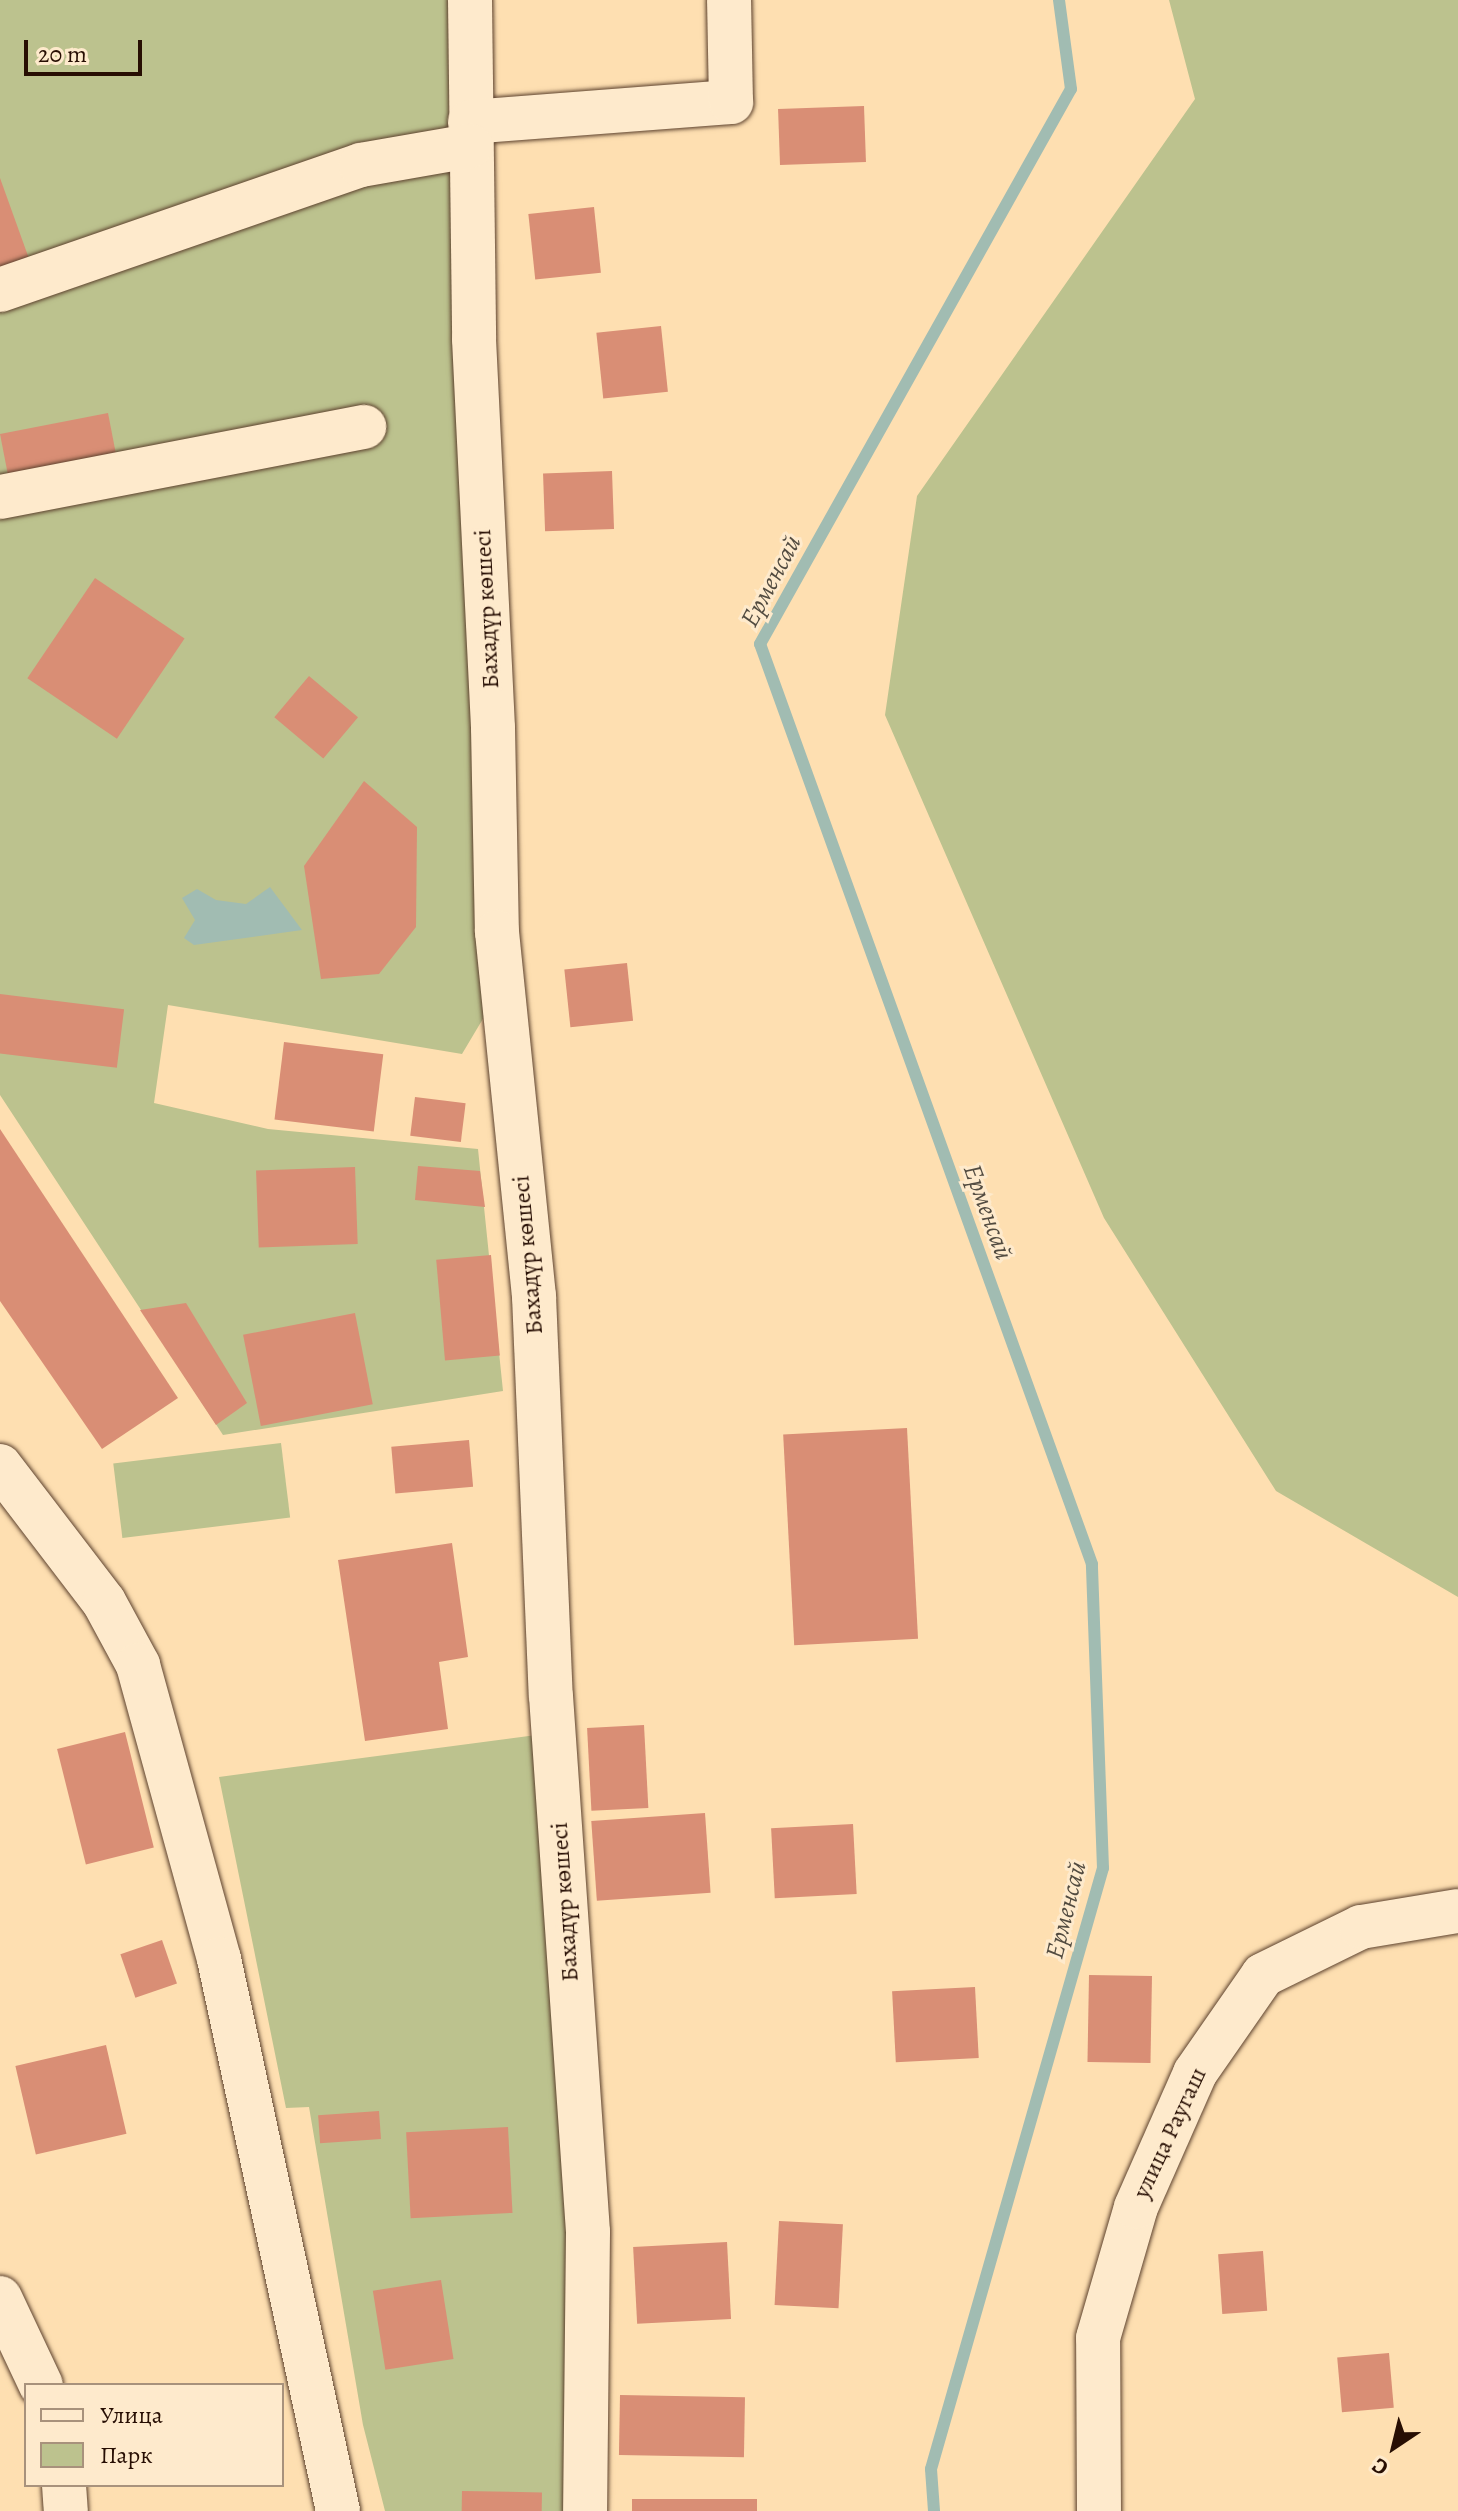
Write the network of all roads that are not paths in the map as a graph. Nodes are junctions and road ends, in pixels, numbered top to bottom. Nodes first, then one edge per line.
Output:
1 (470, 0) edge
2 (729, 0) edge
3 (470, 134) junction
4 (0, 290) edge
5 (364, 427) dead end
6 (0, 497) edge
7 (0, 1466) edge
8 (1458, 1911) edge
9 (0, 2298) edge
10 (40, 2383) edge
11 (64, 2487) edge
12 (66, 2511) edge
13 (338, 2511) edge
14 (585, 2511) edge
15 (1099, 2511) edge

1 - 3 street, Бахадүр көшесі
2 - 3 street
3 - 4 street
3 - 14 street, Бахадүр көшесі
5 - 6 street
7 - 13 street
8 - 15 street, улица Раугаш
9 - 10 street
11 - 12 street

